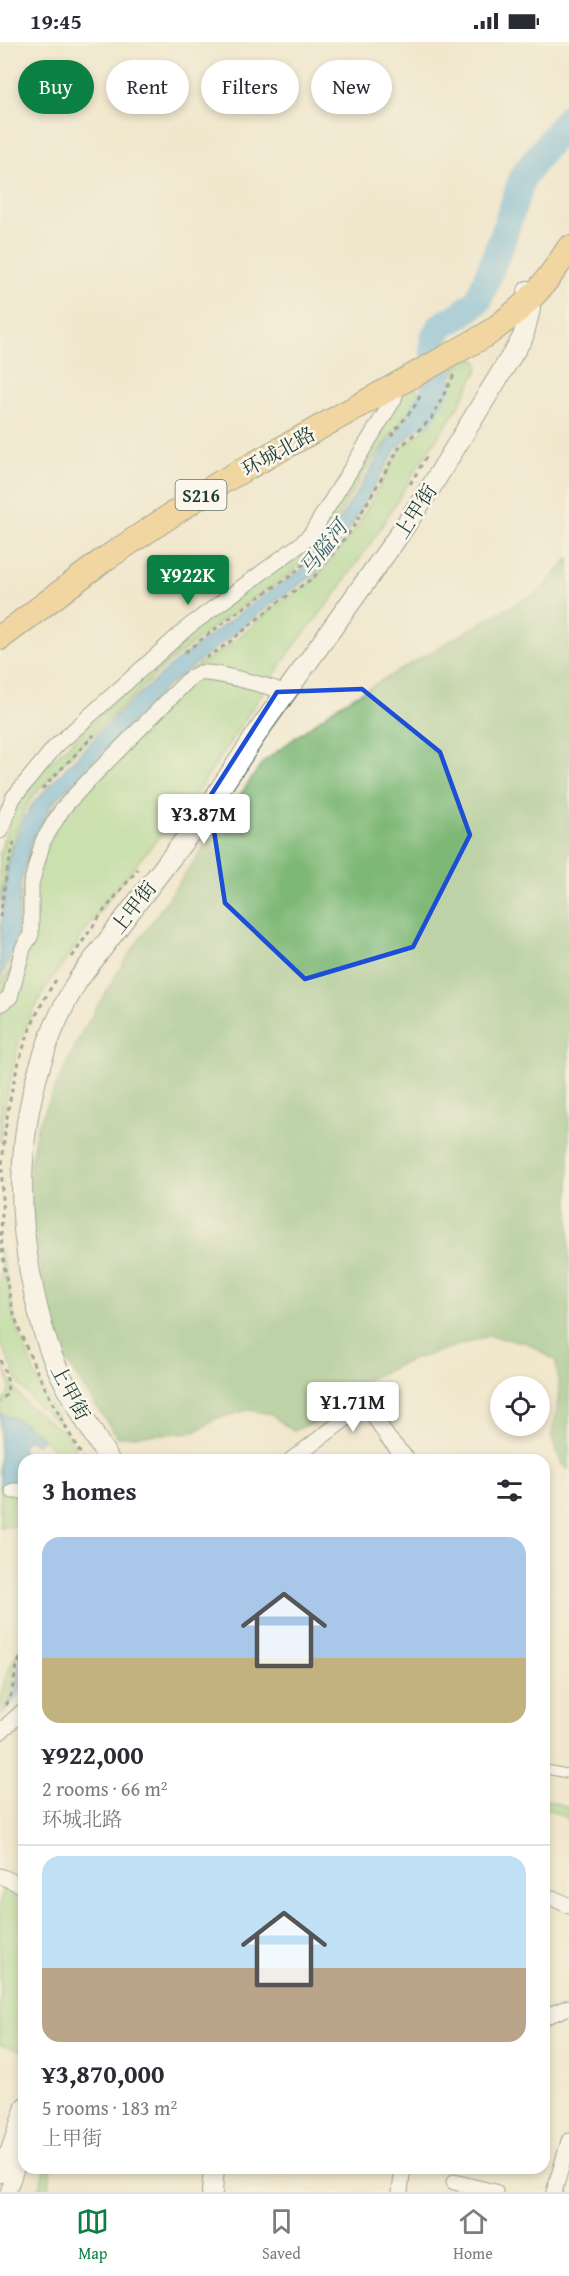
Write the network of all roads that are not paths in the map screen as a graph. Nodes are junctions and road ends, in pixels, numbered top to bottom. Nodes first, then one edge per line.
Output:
1 (563, 258) edge
2 (523, 298) junction
3 (412, 378) junction
4 (0, 627) edge
5 (0, 638) edge
6 (282, 691) junction
7 (0, 831) edge
8 (0, 1004) edge
9 (92, 1454) edge
10 (106, 1454) edge
11 (299, 1454) edge
12 (403, 1454) edge
13 (18, 1716) edge
14 (0, 1732) edge
15 (550, 1770) edge
16 (569, 1774) edge
17 (0, 1878) edge
18 (18, 1884) edge
19 (550, 1898) edge
20 (569, 1906) edge
21 (569, 2007) edge
22 (550, 2015) edge
23 (18, 2129) edge
24 (569, 2141) edge
25 (18, 2157) edge
26 (204, 2174) edge
27 (214, 2174) edge
28 (402, 2174) edge
29 (5, 2182) edge
30 (454, 2182) dead end
31 (202, 2192) edge
32 (212, 2192) edge
33 (400, 2192) edge
34 (495, 2192) edge
35 (554, 2192) edge

1 - 2 main road, 环城北路 / S216
2 - 3 main road, 环城北路 / S216
2 - 6 street, 上甲街
3 - 4 main road, 环城北路 / S216
3 - 5 main road, 环城北路 / S216
3 - 7 street
6 - 8 street
6 - 9 street, 上甲街
6 - 10 street, 上甲街
11 - 12 street
13 - 14 street
15 - 16 lane
17 - 18 street
19 - 20 street
21 - 22 street
23 - 29 street
24 - 35 street
25 - 29 street
26 - 31 street
27 - 32 street
28 - 33 street
30 - 34 street

